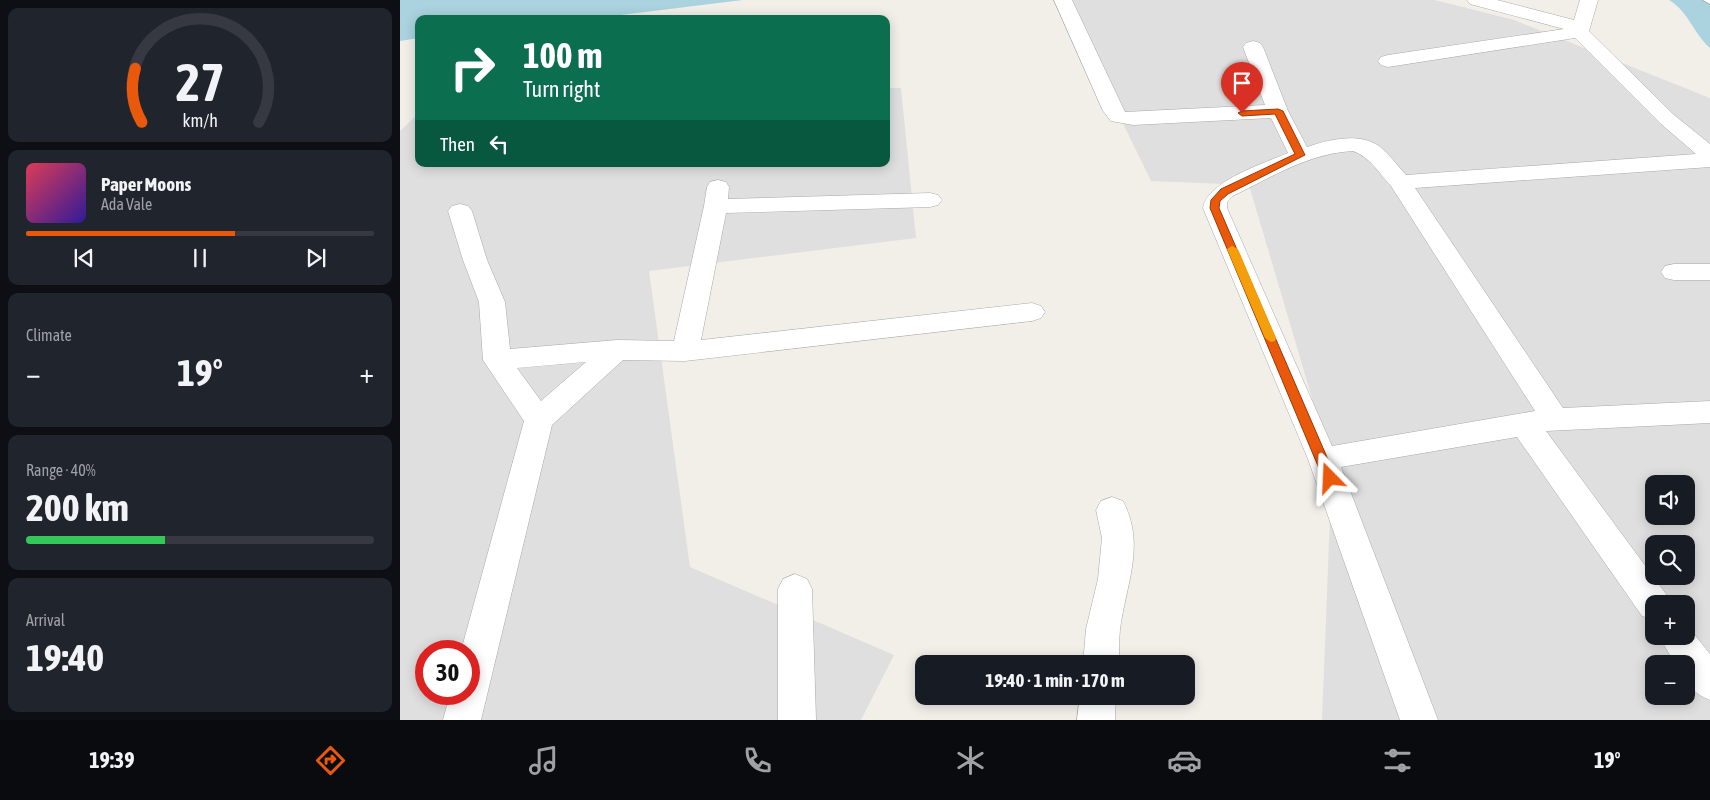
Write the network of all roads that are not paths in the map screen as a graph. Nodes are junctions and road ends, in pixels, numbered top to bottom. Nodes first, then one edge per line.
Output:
1 (1063, 0) edge
2 (1476, 0) edge
3 (1589, 0) edge
4 (1580, 30) junction
5 (1253, 47) dead end
6 (1388, 61) dead end
7 (1278, 111) junction
8 (1300, 155) junction
9 (1710, 155) edge
10 (1710, 160) edge
11 (1400, 182) junction
12 (930, 200) dead end
13 (460, 211) dead end
14 (1674, 272) dead end
15 (1710, 272) edge
16 (1032, 312) dead end
17 (617, 350) junction
18 (685, 351) junction
19 (497, 360) junction
20 (1710, 412) edge
21 (539, 420) junction
22 (1555, 420) junction
23 (1525, 425) junction
24 (1323, 459) junction
25 (1112, 510) dead end
26 (795, 589) dead end
27 (1647, 595) edge
28 (1683, 645) edge
29 (480, 649) edge
30 (1102, 655) edge
31 (1710, 683) edge
32 (466, 705) edge
33 (1097, 705) edge
34 (462, 720) edge
35 (797, 720) edge
36 (1096, 720) edge
37 (1419, 720) edge

1 - 7 street
2 - 4 street
3 - 4 street
4 - 6 street
4 - 9 street
5 - 7 street
7 - 8 street
8 - 11 street
8 - 24 street
10 - 11 street
11 - 22 street
12 - 18 street
13 - 19 street
14 - 15 street
16 - 18 street
17 - 18 street
17 - 19 street
17 - 21 street
19 - 21 street
20 - 22 street
21 - 29 street
22 - 23 street
23 - 24 street
23 - 27 street
24 - 37 street
25 - 30 street
26 - 35 street
28 - 31 street
32 - 34 street
33 - 36 street

